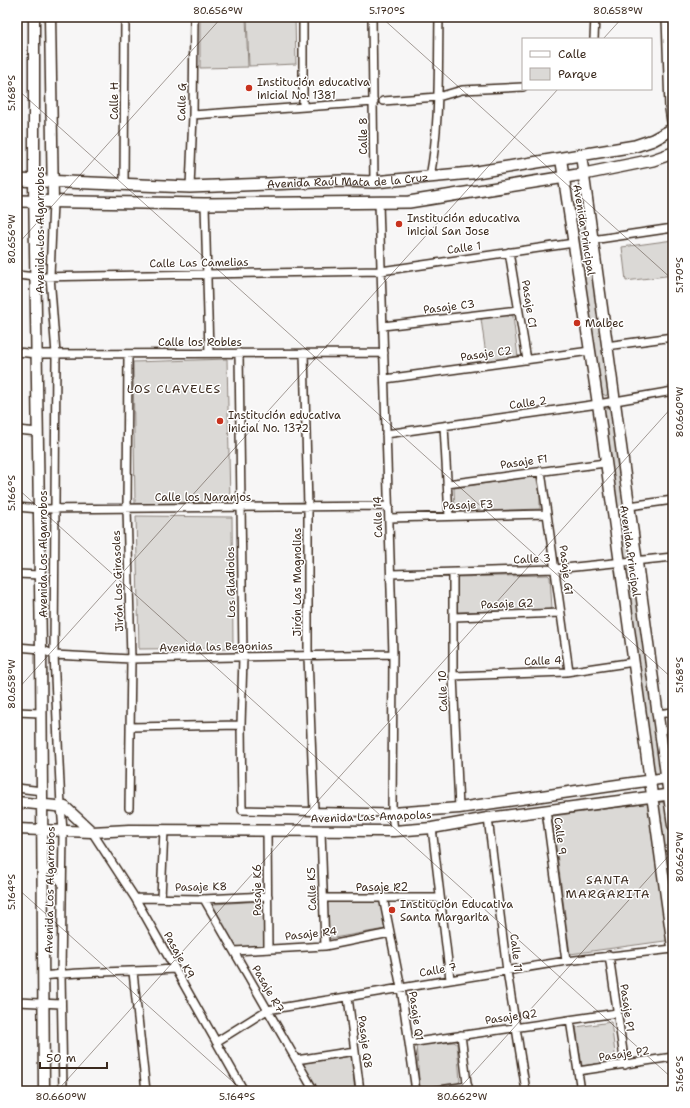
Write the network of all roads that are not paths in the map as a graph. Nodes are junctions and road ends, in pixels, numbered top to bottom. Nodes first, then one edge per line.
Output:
1 (34, 17) edge
2 (50, 17) edge
3 (125, 17) edge
4 (194, 17) edge
5 (304, 17) edge
6 (372, 17) edge
7 (439, 17) edge
8 (595, 17) edge
9 (666, 17) edge
10 (594, 38) edge
11 (522, 87) edge
12 (438, 97) junction
13 (383, 101) dead end
14 (374, 102) junction
15 (303, 107) junction
16 (193, 114) junction
17 (672, 129) edge
18 (673, 154) edge
19 (581, 155) junction
20 (561, 159) junction
21 (584, 174) junction
22 (430, 177) junction
23 (564, 178) junction
24 (17, 180) edge
25 (34, 182) junction
26 (52, 182) junction
27 (374, 182) junction
28 (124, 186) junction
29 (190, 187) junction
30 (17, 201) edge
31 (34, 202) junction
32 (53, 202) junction
33 (379, 203) junction
34 (205, 204) junction
35 (673, 228) edge
36 (592, 240) junction
37 (574, 243) junction
38 (509, 252) junction
39 (381, 271) junction
40 (207, 274) junction
41 (17, 275) edge
42 (50, 276) junction
43 (36, 277) junction
44 (518, 310) junction
45 (383, 326) junction
46 (673, 337) edge
47 (606, 346) junction
48 (590, 351) junction
49 (17, 352) edge
50 (384, 352) junction
51 (209, 353) junction
52 (239, 353) junction
53 (304, 353) junction
54 (37, 354) junction
55 (56, 354) junction
56 (128, 354) junction
57 (526, 360) junction
58 (385, 379) junction
59 (673, 391) edge
60 (615, 401) junction
61 (598, 404) junction
62 (444, 426) junction
63 (17, 430) edge
64 (38, 432) junction
65 (386, 434) junction
66 (605, 463) junction
67 (541, 470) junction
68 (447, 484) junction
69 (673, 500) edge
70 (389, 506) junction
71 (629, 506) junction
72 (17, 507) edge
73 (241, 507) junction
74 (308, 507) junction
75 (127, 508) junction
76 (39, 509) junction
77 (55, 509) junction
78 (547, 514) junction
79 (449, 516) junction
80 (389, 518) junction
81 (673, 558) edge
82 (636, 561) junction
83 (619, 563) junction
84 (555, 569) junction
85 (453, 573) junction
86 (17, 574) edge
87 (391, 574) junction
88 (40, 575) junction
89 (560, 614) junction
90 (454, 617) junction
91 (17, 647) edge
92 (41, 648) junction
93 (393, 654) junction
94 (54, 655) junction
95 (308, 657) junction
96 (243, 658) junction
97 (131, 659) junction
98 (634, 662) junction
99 (569, 671) junction
100 (454, 676) junction
101 (17, 712) edge
102 (673, 712) edge
103 (40, 713) junction
104 (657, 714) junction
105 (241, 725) junction
106 (130, 727) junction
107 (670, 778) edge
108 (649, 780) junction
109 (17, 788) edge
110 (42, 790) junction
111 (671, 795) edge
112 (652, 798) junction
113 (17, 802) edge
114 (41, 804) junction
115 (60, 806) junction
116 (129, 808) dead end
117 (459, 808) junction
118 (546, 810) junction
119 (314, 811) junction
120 (392, 813) junction
121 (488, 818) junction
122 (673, 824) edge
123 (432, 828) junction
124 (17, 829) edge
125 (164, 830) junction
126 (42, 831) junction
127 (64, 831) junction
128 (267, 831) junction
129 (321, 831) junction
130 (394, 831) junction
131 (92, 832) junction
132 (42, 870) junction
133 (62, 883) junction
134 (268, 896) junction
135 (383, 897) junction
136 (135, 898) junction
137 (161, 898) junction
138 (323, 898) junction
139 (440, 898) junction
140 (204, 899) junction
141 (390, 934) junction
142 (324, 946) junction
143 (673, 948) edge
144 (268, 949) junction
145 (234, 951) junction
146 (609, 955) junction
147 (566, 961) junction
148 (175, 969) junction
149 (507, 971) junction
150 (133, 972) junction
151 (61, 974) junction
152 (43, 976) junction
153 (450, 979) junction
154 (401, 988) junction
155 (348, 997) junction
156 (17, 1002) edge
157 (43, 1003) junction
158 (61, 1004) junction
159 (267, 1010) junction
160 (617, 1013) junction
161 (570, 1020) junction
162 (517, 1028) junction
163 (461, 1035) junction
164 (216, 1042) junction
165 (409, 1043) junction
166 (355, 1051) junction
167 (673, 1057) edge
168 (296, 1060) junction
169 (625, 1065) junction
170 (578, 1071) junction
171 (468, 1088) edge
172 (44, 1091) edge
173 (63, 1091) edge
174 (146, 1091) edge
175 (244, 1091) edge
176 (314, 1091) edge
177 (360, 1091) edge
178 (416, 1091) edge
179 (432, 1091) edge
180 (526, 1091) edge
181 (580, 1091) edge

1 - 25 street, Avenida Los Algarrobos
2 - 26 street, Avenida Los Algarrobos
3 - 28 street, Calle H
4 - 16 street, Calle G
5 - 15 street
6 - 14 street, Calle 8
7 - 12 street
8 - 10 street
9 - 17 street
11 - 12 street
12 - 13 street
12 - 22 street
14 - 15 street
14 - 27 street, Calle 8
15 - 16 street
16 - 29 street, Calle G
17 - 19 main road, Avenida Raúl Mata de la Cruz
18 - 21 main road, Avenida Raúl Mata de la Cruz
19 - 20 main road, Avenida Raúl Mata de la Cruz
19 - 21 street, Avenida Principal
20 - 22 main road, Avenida Raúl Mata de la Cruz
20 - 23 street, Avenida Principal
21 - 23 main road, Avenida Raúl Mata de la Cruz
21 - 36 street, Avenida Principal
22 - 27 main road, Avenida Raúl Mata de la Cruz
23 - 33 main road, Avenida Raúl Mata de la Cruz
23 - 37 street, Avenida Principal
24 - 25 main road, Avenida Raúl Mata de la Cruz
25 - 26 main road, Avenida Raúl Mata de la Cruz
25 - 31 street, Avenida Los Algarrobos
26 - 28 main road, Avenida Raúl Mata de la Cruz
26 - 32 street, Avenida Los Algarrobos
27 - 29 main road, Avenida Raúl Mata de la Cruz
28 - 29 main road, Avenida Raúl Mata de la Cruz
30 - 31 main road, Avenida Raúl Mata de la Cruz
31 - 32 main road, Avenida Raúl Mata de la Cruz
31 - 43 street, Avenida Los Algarrobos
32 - 34 main road, Avenida Raúl Mata de la Cruz
32 - 42 street, Avenida Los Algarrobos
33 - 34 main road, Avenida Raúl Mata de la Cruz
33 - 39 street, Calle 14
34 - 40 street
35 - 36 street
36 - 47 street, Avenida Principal
37 - 38 street, Calle 1
37 - 48 street, Avenida Principal
38 - 39 street, Calle 1
38 - 44 street, Pasaje C1
39 - 40 street, Calle Las Camelias
39 - 45 street, Calle 14
40 - 42 street, Calle Las Camelias
40 - 51 street
41 - 43 street, Calle Las Camelias
42 - 43 street, Calle Las Camelias
42 - 55 street, Avenida Los Algarrobos
43 - 54 street, Avenida Los Algarrobos
44 - 45 street, Pasaje C3
44 - 57 street, Pasaje C1
45 - 50 street, Calle 14
46 - 47 street
47 - 60 street, Avenida Principal
48 - 57 street, Pasaje C2
48 - 61 street, Avenida Principal
49 - 54 street, Calle los Robles
50 - 53 street, Calle los Robles
50 - 58 street, Calle 14
51 - 52 street, Calle los Robles
51 - 56 street, Calle los Robles
52 - 53 street, Calle los Robles
52 - 73 street, Los Gladiolos
53 - 74 street, Jirón Las Magnolias
54 - 55 street, Calle los Robles
54 - 64 street, Avenida Los Algarrobos
55 - 56 street, Calle los Robles
55 - 77 street, Avenida Los Algarrobos
56 - 75 street, Jirón Los Girasoles
57 - 58 street, Pasaje C2
58 - 65 street, Calle 14
59 - 60 street, Calle 2
60 - 61 street, Calle 2
60 - 71 street, Avenida Principal
61 - 62 street, Calle 2
61 - 66 street, Avenida Principal
62 - 65 street, Calle 2
62 - 68 street
63 - 64 street
64 - 76 street, Avenida Los Algarrobos
65 - 70 street, Calle 14
66 - 67 street, Pasaje F1
66 - 83 street, Avenida Principal
67 - 68 street, Pasaje F1
67 - 78 street, Pasaje G1
68 - 79 street
69 - 71 street
70 - 74 street, Calle los Naranjos
70 - 80 street, Calle 14
71 - 82 street, Avenida Principal
72 - 76 street, Calle los Naranjos
73 - 74 street, Calle los Naranjos
73 - 75 street, Calle los Naranjos
73 - 96 street, Los Gladiolos
74 - 95 street, Jirón Las Magnolias
75 - 77 street, Calle los Naranjos
75 - 97 street, Jirón Los Girasoles
76 - 77 street, Calle los Naranjos
76 - 88 street, Avenida Los Algarrobos
77 - 94 street, Avenida Los Algarrobos
78 - 79 street, Pasaje F3
78 - 84 street, Pasaje G1
79 - 80 street, Pasaje F3
80 - 87 street, Calle 14
81 - 82 street, Calle 3
82 - 83 street, Calle 3
82 - 104 street, Avenida Principal
83 - 84 street, Calle 3
83 - 98 street, Avenida Principal
84 - 85 street, Calle 3
84 - 89 street, Pasaje G1
85 - 87 street, Calle 3
85 - 90 street, Calle 10
86 - 88 street
87 - 93 street, Calle 14
88 - 92 street, Avenida Los Algarrobos
89 - 90 street, Pasaje G2
89 - 99 street, Pasaje G1
90 - 100 street, Calle 10
91 - 92 street
92 - 94 street, Avenida las Begonias
92 - 103 street, Avenida Los Algarrobos
93 - 95 street, Avenida las Begonias
93 - 120 street, Calle 14
94 - 97 street, Avenida las Begonias
94 - 115 street, Avenida Los Algarrobos
95 - 96 street, Avenida las Begonias
95 - 119 street, Jirón Las Magnolias
96 - 97 street, Avenida las Begonias
96 - 105 street, Los Gladiolos
97 - 106 street, Jirón Los Girasoles
98 - 99 street, Calle 4
98 - 108 street, Avenida Principal
99 - 100 street, Calle 4
100 - 117 street, Calle 10
101 - 103 street
102 - 104 street
103 - 110 street, Avenida Los Algarrobos
104 - 107 street, Avenida Principal
105 - 106 street
105 - 119 street, Los Gladiolos
106 - 116 street, Jirón Los Girasoles
107 - 108 street, Avenida Las Amapolas
107 - 111 street, Avenida Principal
108 - 112 street, Avenida Principal
108 - 117 street, Avenida Las Amapolas
109 - 110 street
110 - 114 street, Avenida Los Algarrobos
111 - 112 street, Avenida Las Amapolas
111 - 122 street, Avenida Principal
112 - 118 street, Avenida Las Amapolas
112 - 143 street, Avenida Principal
113 - 114 street
114 - 115 street
114 - 126 street, Avenida Los Algarrobos
115 - 127 street, Avenida Los Algarrobos
115 - 131 street
117 - 120 street, Avenida Las Amapolas
118 - 121 street, Avenida Las Amapolas
118 - 147 street, Calle 9
119 - 120 street
120 - 130 street, Calle 14
121 - 123 street, Avenida Las Amapolas
121 - 149 street, Calle 11
123 - 130 street, Avenida Las Amapolas
123 - 139 street
124 - 126 street, Avenida Las Amapolas
125 - 128 street, Avenida Las Amapolas
125 - 131 street, Avenida Las Amapolas
125 - 137 street
126 - 127 street, Avenida Las Amapolas
126 - 132 street, Avenida Los Algarrobos
127 - 131 street, Avenida Las Amapolas
127 - 133 street, Avenida Los Algarrobos
128 - 129 street, Avenida Las Amapolas
128 - 134 street, Pasaje K6
129 - 130 street, Avenida Las Amapolas
129 - 138 street, Calle K5
131 - 136 street, Pasaje K9
132 - 133 street
132 - 152 street, Avenida Los Algarrobos
133 - 151 street, Avenida Los Algarrobos
134 - 140 street, Pasaje K8
134 - 144 street, Pasaje K6
135 - 138 street, Pasaje R2
135 - 139 street, Pasaje R2
135 - 141 street, Pasaje Q1
136 - 137 street, Pasaje K8
136 - 148 street, Pasaje K9
137 - 140 street, Pasaje K8
138 - 142 street, Calle K5
139 - 153 street
140 - 145 street, Pasaje R7
141 - 142 street, Pasaje R4
141 - 154 street, Pasaje Q1
142 - 144 street, Pasaje R4
143 - 146 street, Calle 7
144 - 145 street, Pasaje R4
145 - 159 street, Pasaje R7
146 - 147 street, Calle 7
146 - 160 street, Pasaje P1
147 - 149 street, Calle 7
148 - 150 street
148 - 164 street, Pasaje K9
149 - 153 street, Calle 7
149 - 162 street, Calle 11
150 - 151 street
150 - 174 street
151 - 152 street
151 - 158 street, Avenida Los Algarrobos
152 - 157 street, Avenida Los Algarrobos
153 - 154 street, Calle 7
154 - 155 street, Calle 7
154 - 165 street, Pasaje Q1
155 - 159 street, Calle 7
155 - 166 street, Pasaje Q8
156 - 157 street
157 - 158 street
157 - 172 street, Avenida Los Algarrobos
158 - 173 street, Avenida Los Algarrobos
159 - 164 street, Calle 7
159 - 168 street, Pasaje R7
160 - 161 street, Pasaje Q2
160 - 169 street, Pasaje P1
161 - 162 street, Pasaje Q2
161 - 170 street
162 - 163 street, Pasaje Q2
162 - 180 street, Calle 11
163 - 165 street, Pasaje Q2
163 - 171 street
164 - 175 street, Pasaje K9
165 - 178 street, Pasaje Q1
166 - 168 street
166 - 177 street, Pasaje Q8
167 - 169 street, Pasaje P2
168 - 176 street, Pasaje R7
169 - 170 street, Pasaje P2
170 - 181 street
171 - 179 street

